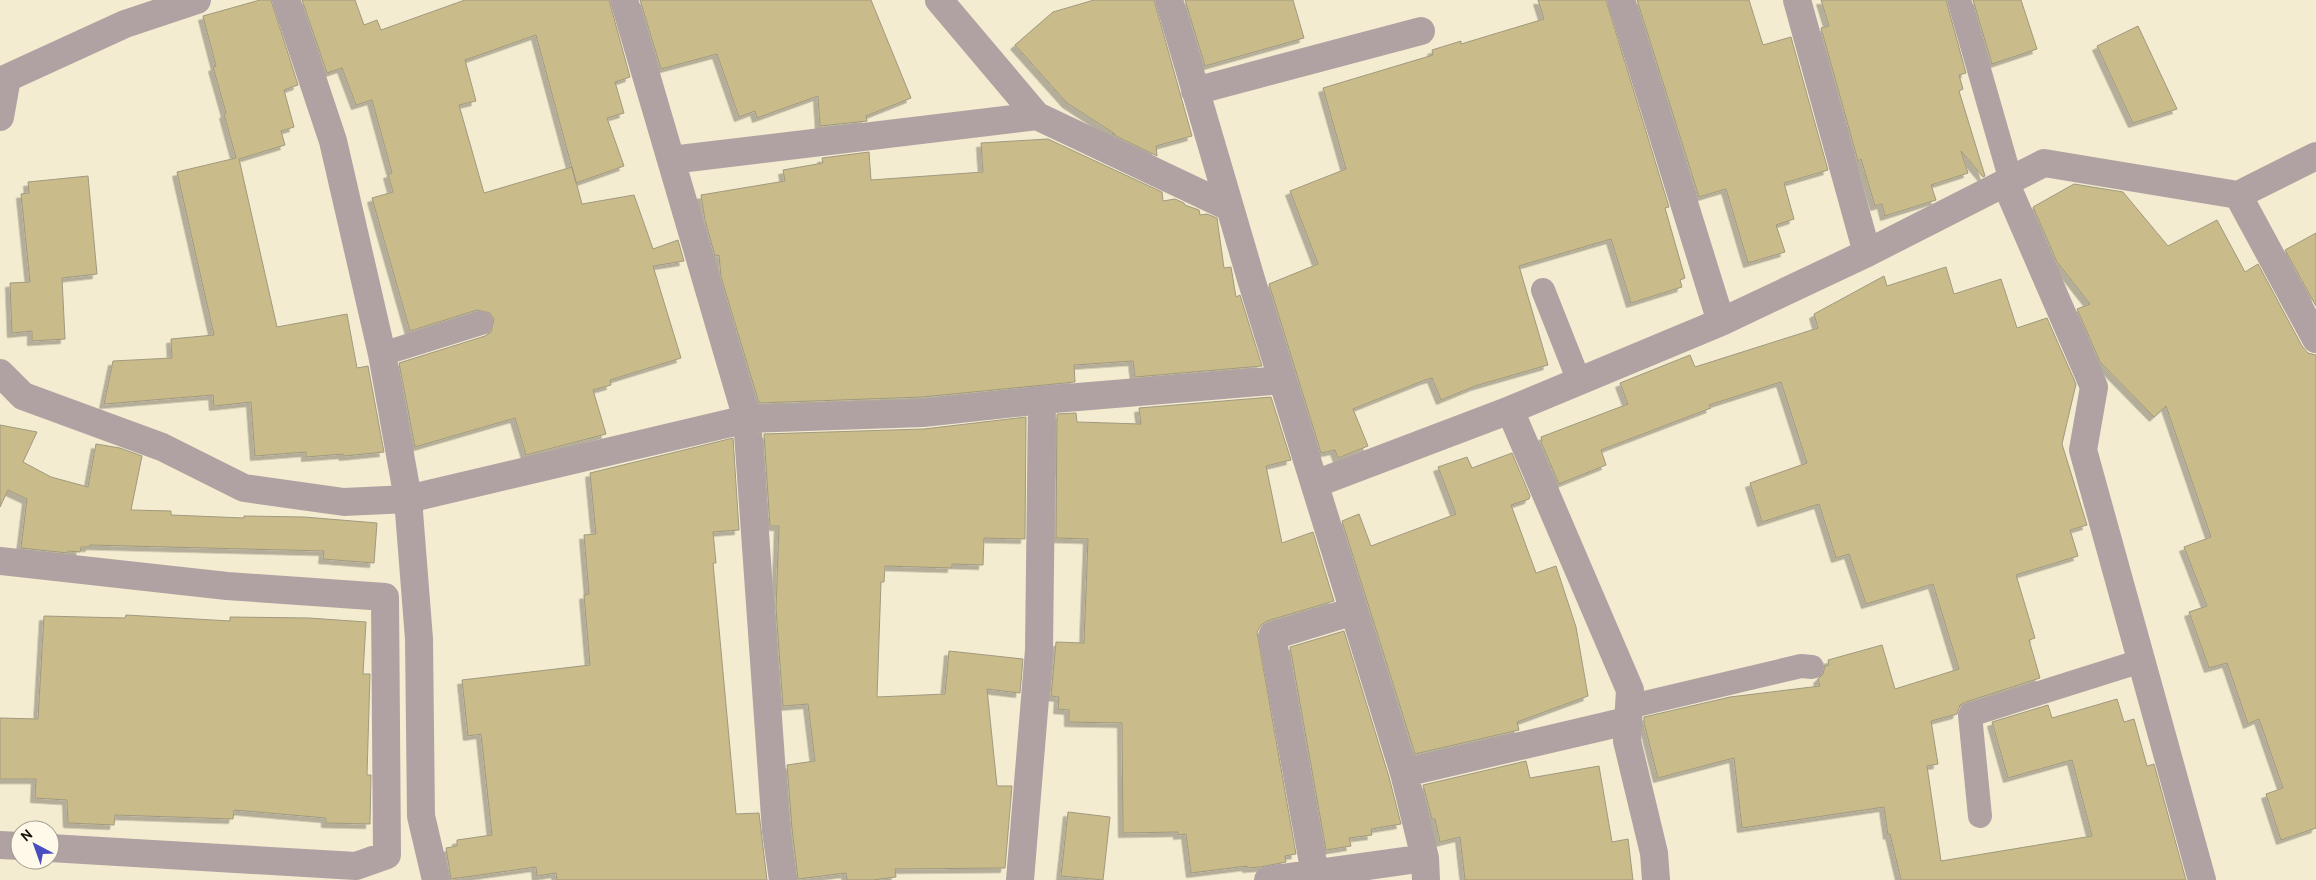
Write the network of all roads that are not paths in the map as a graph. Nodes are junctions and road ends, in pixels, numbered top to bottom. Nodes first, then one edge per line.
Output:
1 (197, 0) edge
2 (286, 0) edge
3 (624, 0) edge
4 (939, 0) edge
5 (1169, 0) edge
6 (1621, 0) edge
7 (1797, 0) edge
8 (1959, 0) edge
9 (1421, 31) dead end
10 (1195, 92) junction
11 (1036, 116) junction
12 (0, 117) edge
13 (2316, 156) edge
14 (671, 160) junction
15 (2008, 182) junction
16 (2238, 195) junction
17 (1229, 207) junction
18 (1867, 253) junction
19 (1543, 290) dead end
20 (1721, 322) junction
21 (481, 324) dead end
22 (2316, 339) edge
23 (382, 354) junction
24 (0, 373) edge
25 (1282, 380) junction
26 (1579, 381) junction
27 (1042, 400) junction
28 (1510, 410) junction
29 (747, 419) junction
30 (1315, 484) junction
31 (408, 499) junction
32 (0, 561) edge
33 (1354, 611) junction
34 (2142, 661) junction
35 (1812, 668) dead end
36 (1628, 714) junction
37 (1404, 773) junction
38 (1980, 816) dead end
39 (60, 849) edge
40 (1425, 869) edge
41 (1315, 874) junction
42 (436, 880) edge
43 (783, 880) edge
44 (1020, 880) edge
45 (1268, 880) edge
46 (1656, 880) edge
47 (2202, 880) edge

1 - 12 street
2 - 23 street
3 - 14 street
4 - 11 street
5 - 10 street
6 - 20 street
7 - 18 street
8 - 15 lane
9 - 10 street
10 - 17 street
11 - 14 street
11 - 17 street
13 - 16 street
14 - 29 street
15 - 16 street
15 - 18 street
15 - 34 street
16 - 22 street
17 - 25 street
18 - 20 street
19 - 26 lane
20 - 26 street
21 - 23 lane
23 - 31 street
24 - 31 street
25 - 27 street
25 - 30 street
26 - 28 street
27 - 29 street
27 - 44 street
28 - 30 street
28 - 36 street
29 - 31 street
29 - 43 street
30 - 33 street
31 - 42 street
32 - 39 street
33 - 37 street
33 - 41 street
34 - 38 lane
34 - 47 street
35 - 36 lane
36 - 37 street
36 - 46 street
37 - 40 street
40 - 41 street
41 - 45 street

